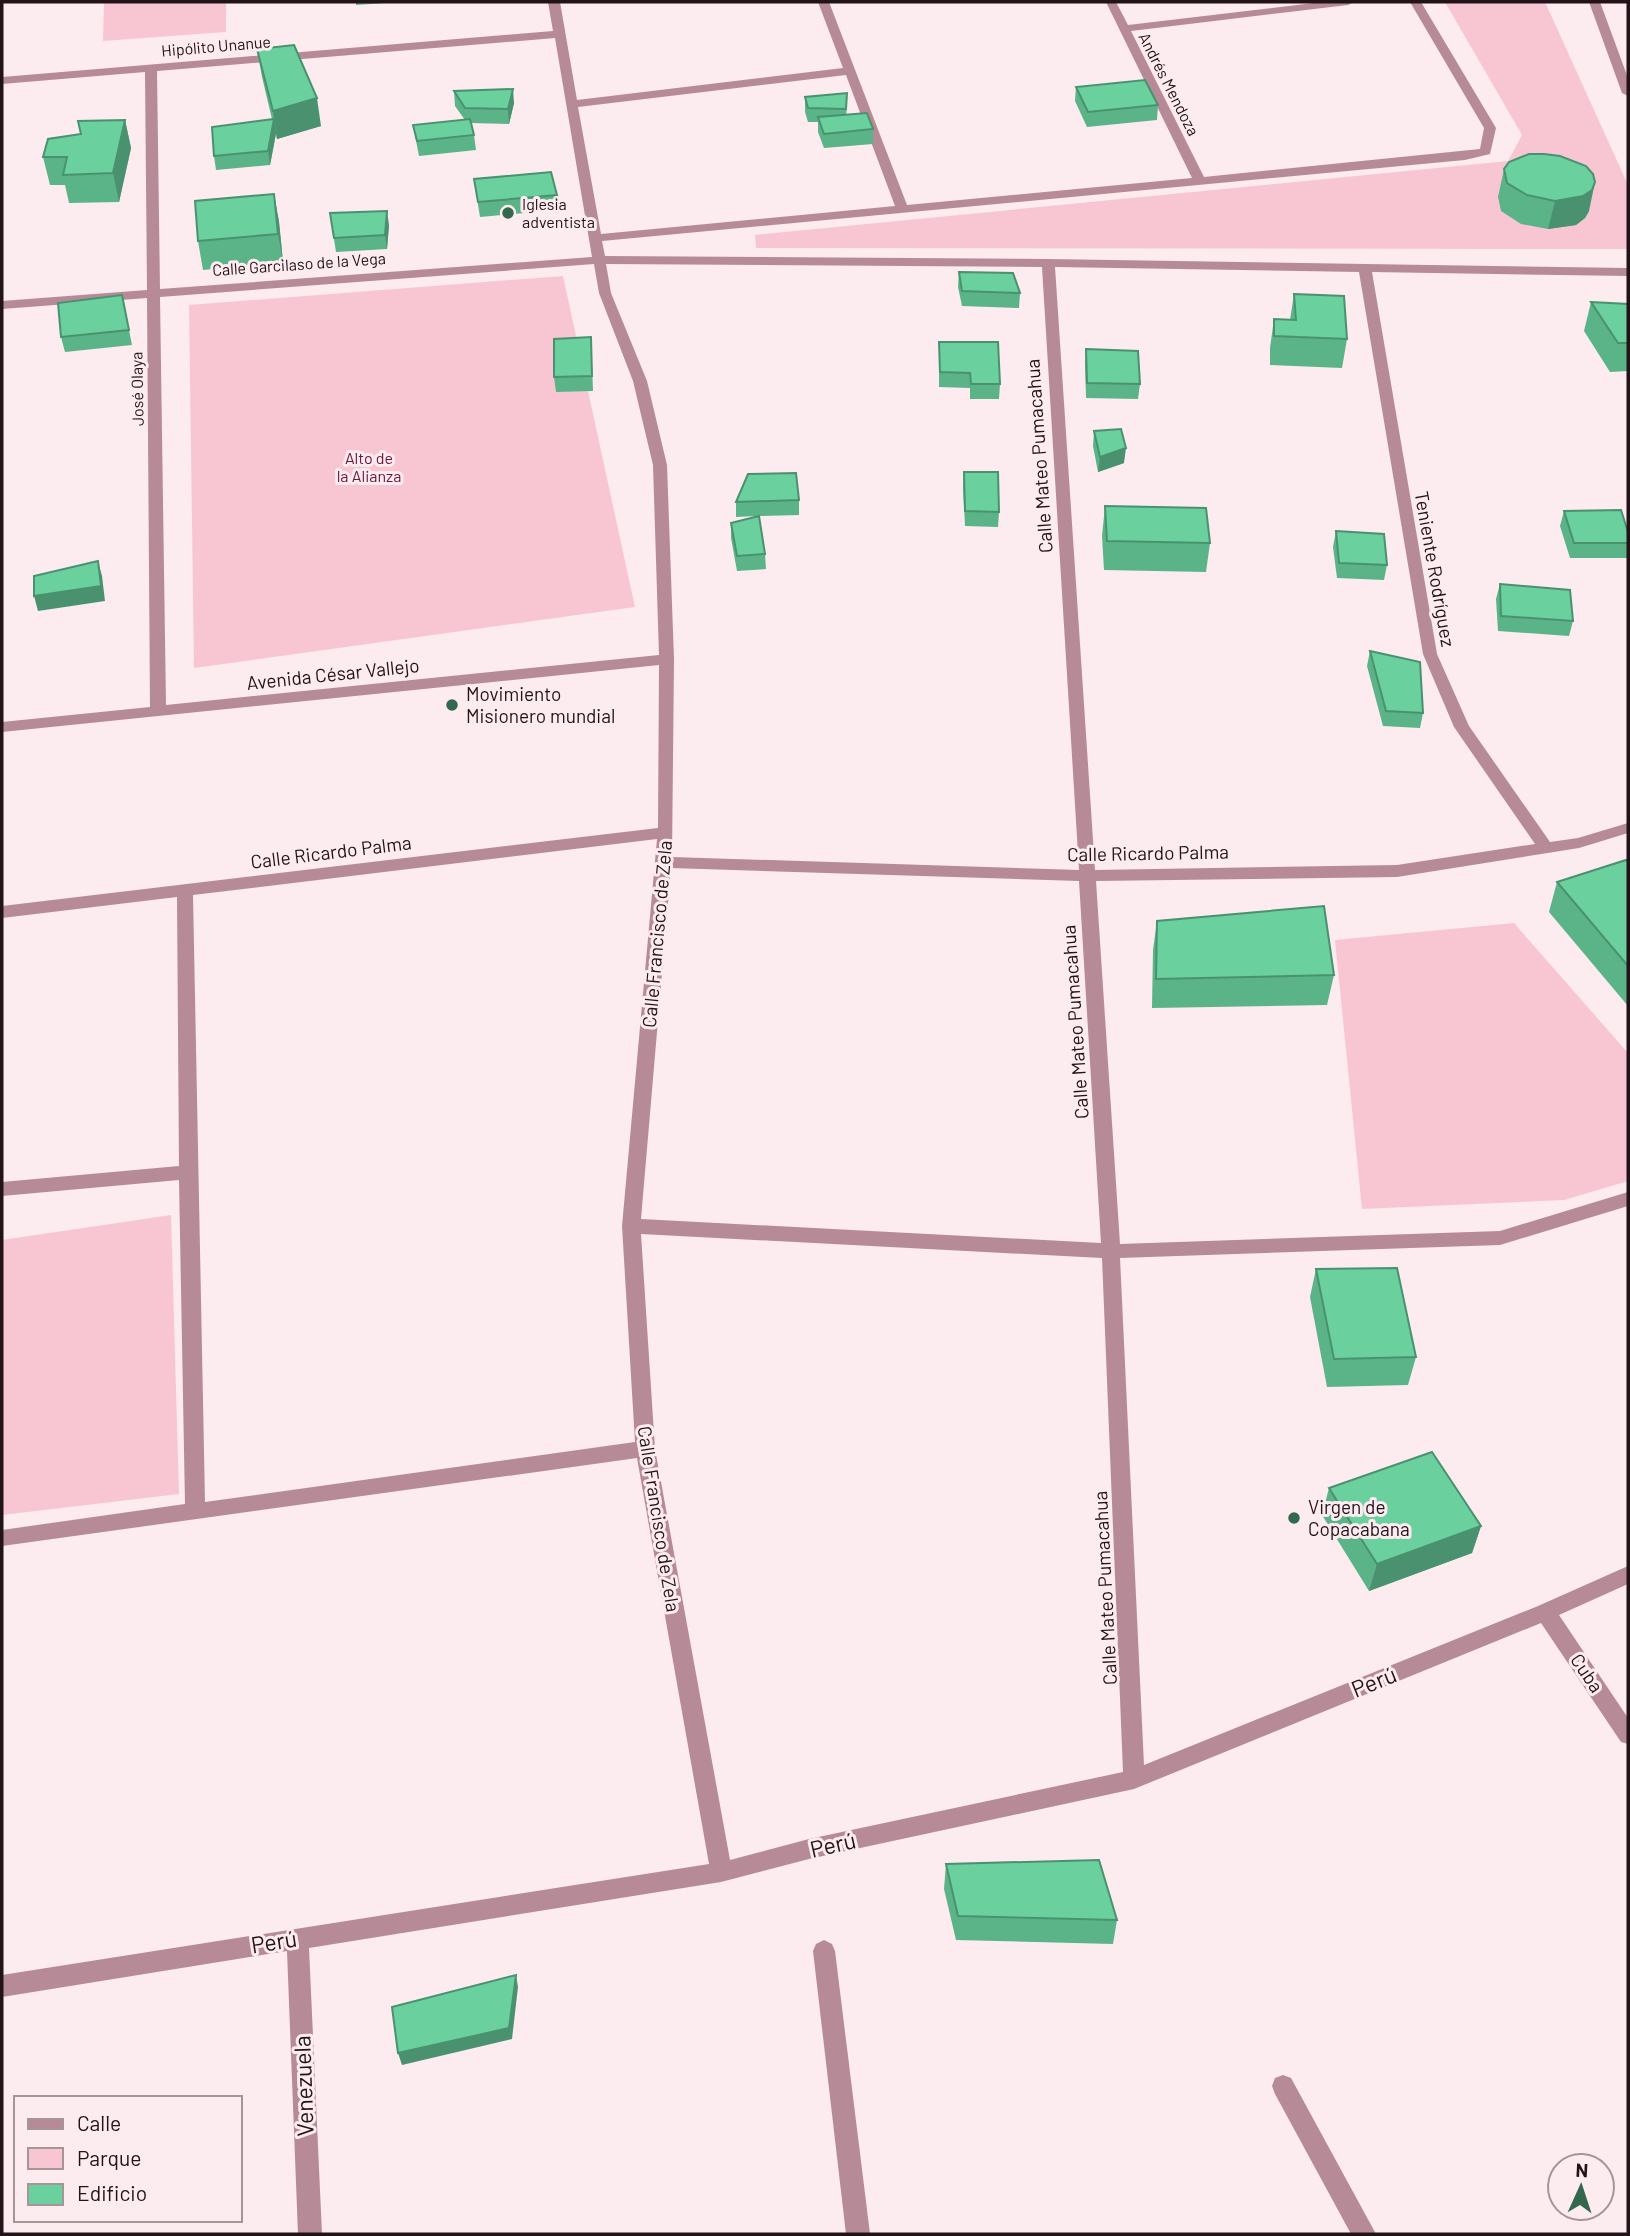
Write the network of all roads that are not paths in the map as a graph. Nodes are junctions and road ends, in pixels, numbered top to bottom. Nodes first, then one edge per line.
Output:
1 (554, 2) edge
2 (824, 2) edge
3 (1111, 2) edge
4 (1348, 2) edge
5 (1415, 2) edge
6 (1594, 2) edge
7 (1124, 29) junction
8 (558, 34) junction
9 (151, 67) junction
10 (851, 71) junction
11 (2, 80) edge
12 (1628, 93) edge
13 (572, 104) junction
14 (1199, 180) junction
15 (902, 208) junction
16 (594, 238) junction
17 (598, 260) junction
18 (1048, 263) junction
19 (1365, 267) junction
20 (1628, 272) edge
21 (153, 293) junction
22 (2, 305) edge
23 (667, 659) junction
24 (158, 711) junction
25 (2, 727) edge
26 (1628, 828) edge
27 (666, 833) junction
28 (1546, 848) junction
29 (664, 862) junction
30 (1086, 876) junction
31 (186, 891) junction
32 (2, 912) edge
33 (188, 1172) junction
34 (2, 1189) edge
35 (1628, 1199) edge
36 (631, 1226) junction
37 (1111, 1251) junction
38 (645, 1448) junction
39 (195, 1511) junction
40 (2, 1538) edge
41 (1628, 1575) edge
42 (1545, 1612) junction
43 (1628, 1735) edge
44 (1134, 1779) junction
45 (720, 1872) junction
46 (298, 1938) junction
47 (824, 1951) dead end
48 (2, 1986) edge
49 (1283, 2085) dead end
50 (310, 2234) edge
51 (858, 2234) edge
52 (1364, 2234) edge

1 - 8 street, Calle Francisco de Zela
2 - 10 street
3 - 7 street, Andrés Mendoza
4 - 7 street
5 - 14 street
6 - 12 street
7 - 14 street, Andrés Mendoza
8 - 9 street, Hipólito Unanue
8 - 13 street, Calle Francisco de Zela
9 - 11 street, Hipólito Unanue
9 - 21 street, José Olaya
10 - 13 street
10 - 15 street
13 - 16 street, Calle Francisco de Zela
14 - 15 street
15 - 16 street
16 - 17 street, Calle Francisco de Zela
17 - 18 street, Calle Garcilaso de la Vega
17 - 21 street, Calle Garcilaso de la Vega
17 - 23 street, Calle Francisco de Zela
18 - 19 street, Calle Garcilaso de la Vega
18 - 30 street, Calle Mateo Pumacahua
19 - 20 street, Calle Garcilaso de la Vega
19 - 28 street, Teniente Rodríguez
21 - 22 street, Calle Garcilaso de la Vega
21 - 24 street, José Olaya
23 - 24 street, Avenida César Vallejo
23 - 27 street, Calle Francisco de Zela
24 - 25 street, Avenida César Vallejo
26 - 28 street, Calle Ricardo Palma
27 - 29 street, Calle Francisco de Zela
27 - 31 street, Calle Ricardo Palma
28 - 30 street, Calle Ricardo Palma
29 - 30 street, Calle Ricardo Palma
29 - 36 street, Calle Francisco de Zela
30 - 37 street, Calle Mateo Pumacahua
31 - 32 street, Calle Ricardo Palma
31 - 33 street
33 - 34 street
33 - 39 street
35 - 37 street
36 - 37 street
36 - 38 street, Calle Francisco de Zela
37 - 44 street, Calle Mateo Pumacahua
38 - 39 street
38 - 45 street, Calle Francisco de Zela
39 - 40 street
41 - 42 street, Perú
42 - 43 street, Cuba
42 - 44 street, Perú
44 - 45 street, Perú
45 - 46 street, Perú
46 - 48 street, Perú
46 - 50 street, Venezuela
47 - 51 street
49 - 52 street

